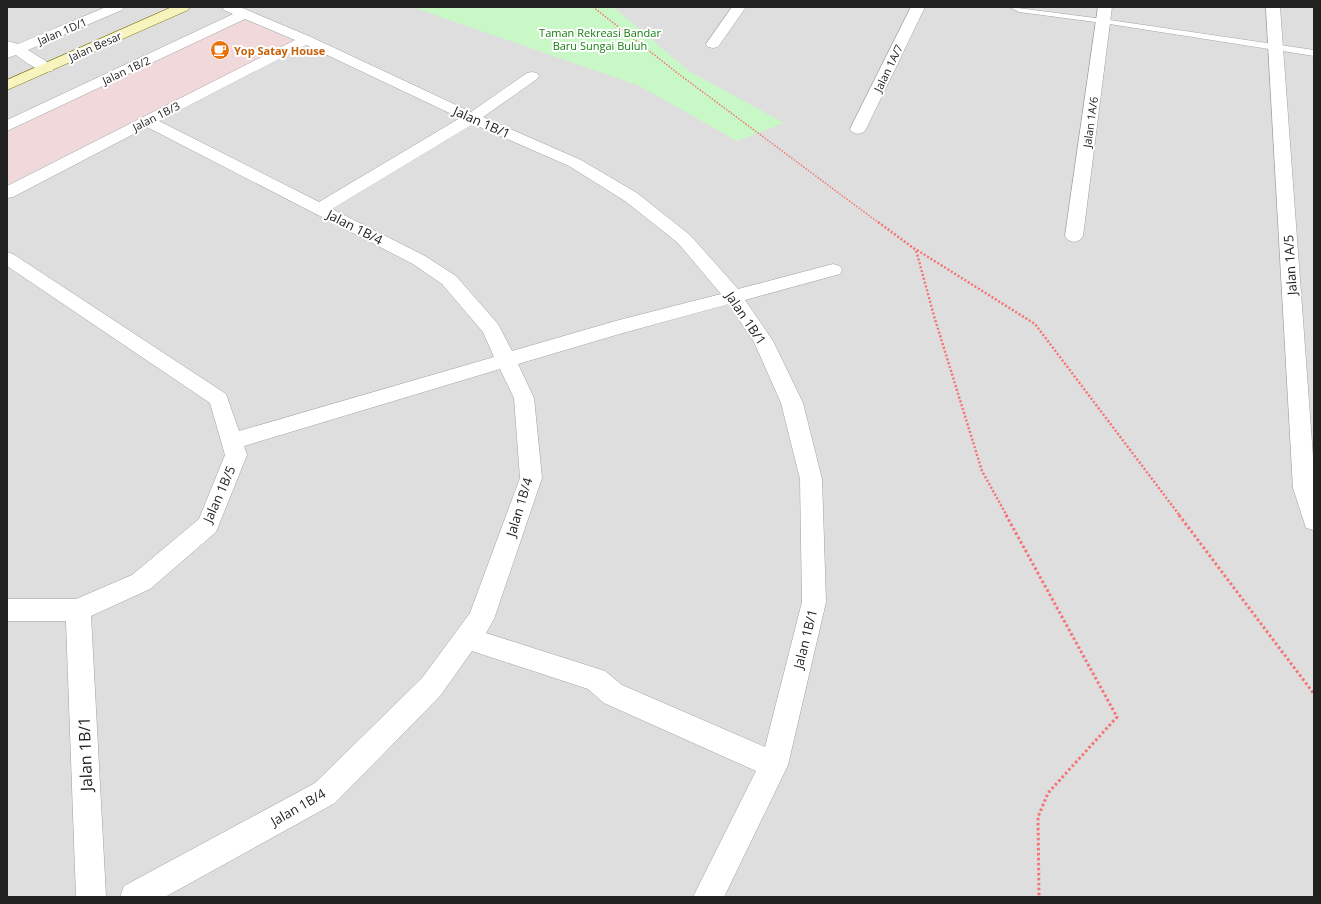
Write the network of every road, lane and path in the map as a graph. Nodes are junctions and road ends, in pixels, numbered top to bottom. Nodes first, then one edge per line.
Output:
1 (117, 7) edge
2 (183, 7) edge
3 (593, 7) edge
4 (739, 7) edge
5 (918, 7) edge
6 (1014, 7) edge
7 (1273, 7) edge
8 (236, 10) edge
9 (1104, 14) edge
10 (306, 40) junction
11 (713, 44) dead end
12 (1276, 47) junction
13 (10, 49) edge
14 (1314, 53) edge
15 (47, 68) junction
16 (532, 76) dead end
17 (7, 86) edge
18 (472, 118) junction
19 (147, 122) junction
20 (7, 126) edge
21 (858, 129) dead end
22 (7, 193) edge
23 (319, 209) junction
24 (1074, 236) dead end
25 (916, 250) junction
26 (7, 258) edge
27 (833, 270) dead end
28 (733, 296) junction
29 (506, 360) junction
30 (232, 441) junction
31 (1314, 521) edge
32 (7, 610) edge
33 (78, 610) junction
34 (467, 638) junction
35 (1314, 694) edge
36 (774, 765) junction
37 (91, 897) edge
38 (136, 897) edge
39 (708, 897) edge
40 (1039, 897) edge

1 - 13 street, Jalan 1D/1
2 - 15 street, Jalan Besar
3 - 25 path
4 - 11 street
5 - 21 street, Jalan 1A/7
6 - 9 lane
7 - 12 street, Jalan 1A/5
8 - 10 street, Jalan 1B/1
8 - 20 street, Jalan 1B/2
9 - 12 lane
9 - 24 street, Jalan 1A/6
10 - 18 street, Jalan 1B/1
10 - 19 street, Jalan 1B/3
12 - 14 lane
12 - 31 street, Jalan 1A/5
13 - 15 street
15 - 17 street, Jalan Besar
16 - 18 street
18 - 23 street
18 - 28 street, Jalan 1B/1
19 - 22 street, Jalan 1B/3
19 - 23 street, Jalan 1B/4
23 - 29 street, Jalan 1B/4
25 - 35 path
25 - 40 path
26 - 30 street, Jalan 1B/5
27 - 28 street
28 - 29 street
28 - 36 street, Jalan 1B/1
29 - 30 street
29 - 34 street, Jalan 1B/4
30 - 33 street, Jalan 1B/5
32 - 33 street, Jalan 1B/5
33 - 37 street, Jalan 1B/1
34 - 36 street
34 - 38 street, Jalan 1B/4
36 - 39 street, Jalan 1B/1

